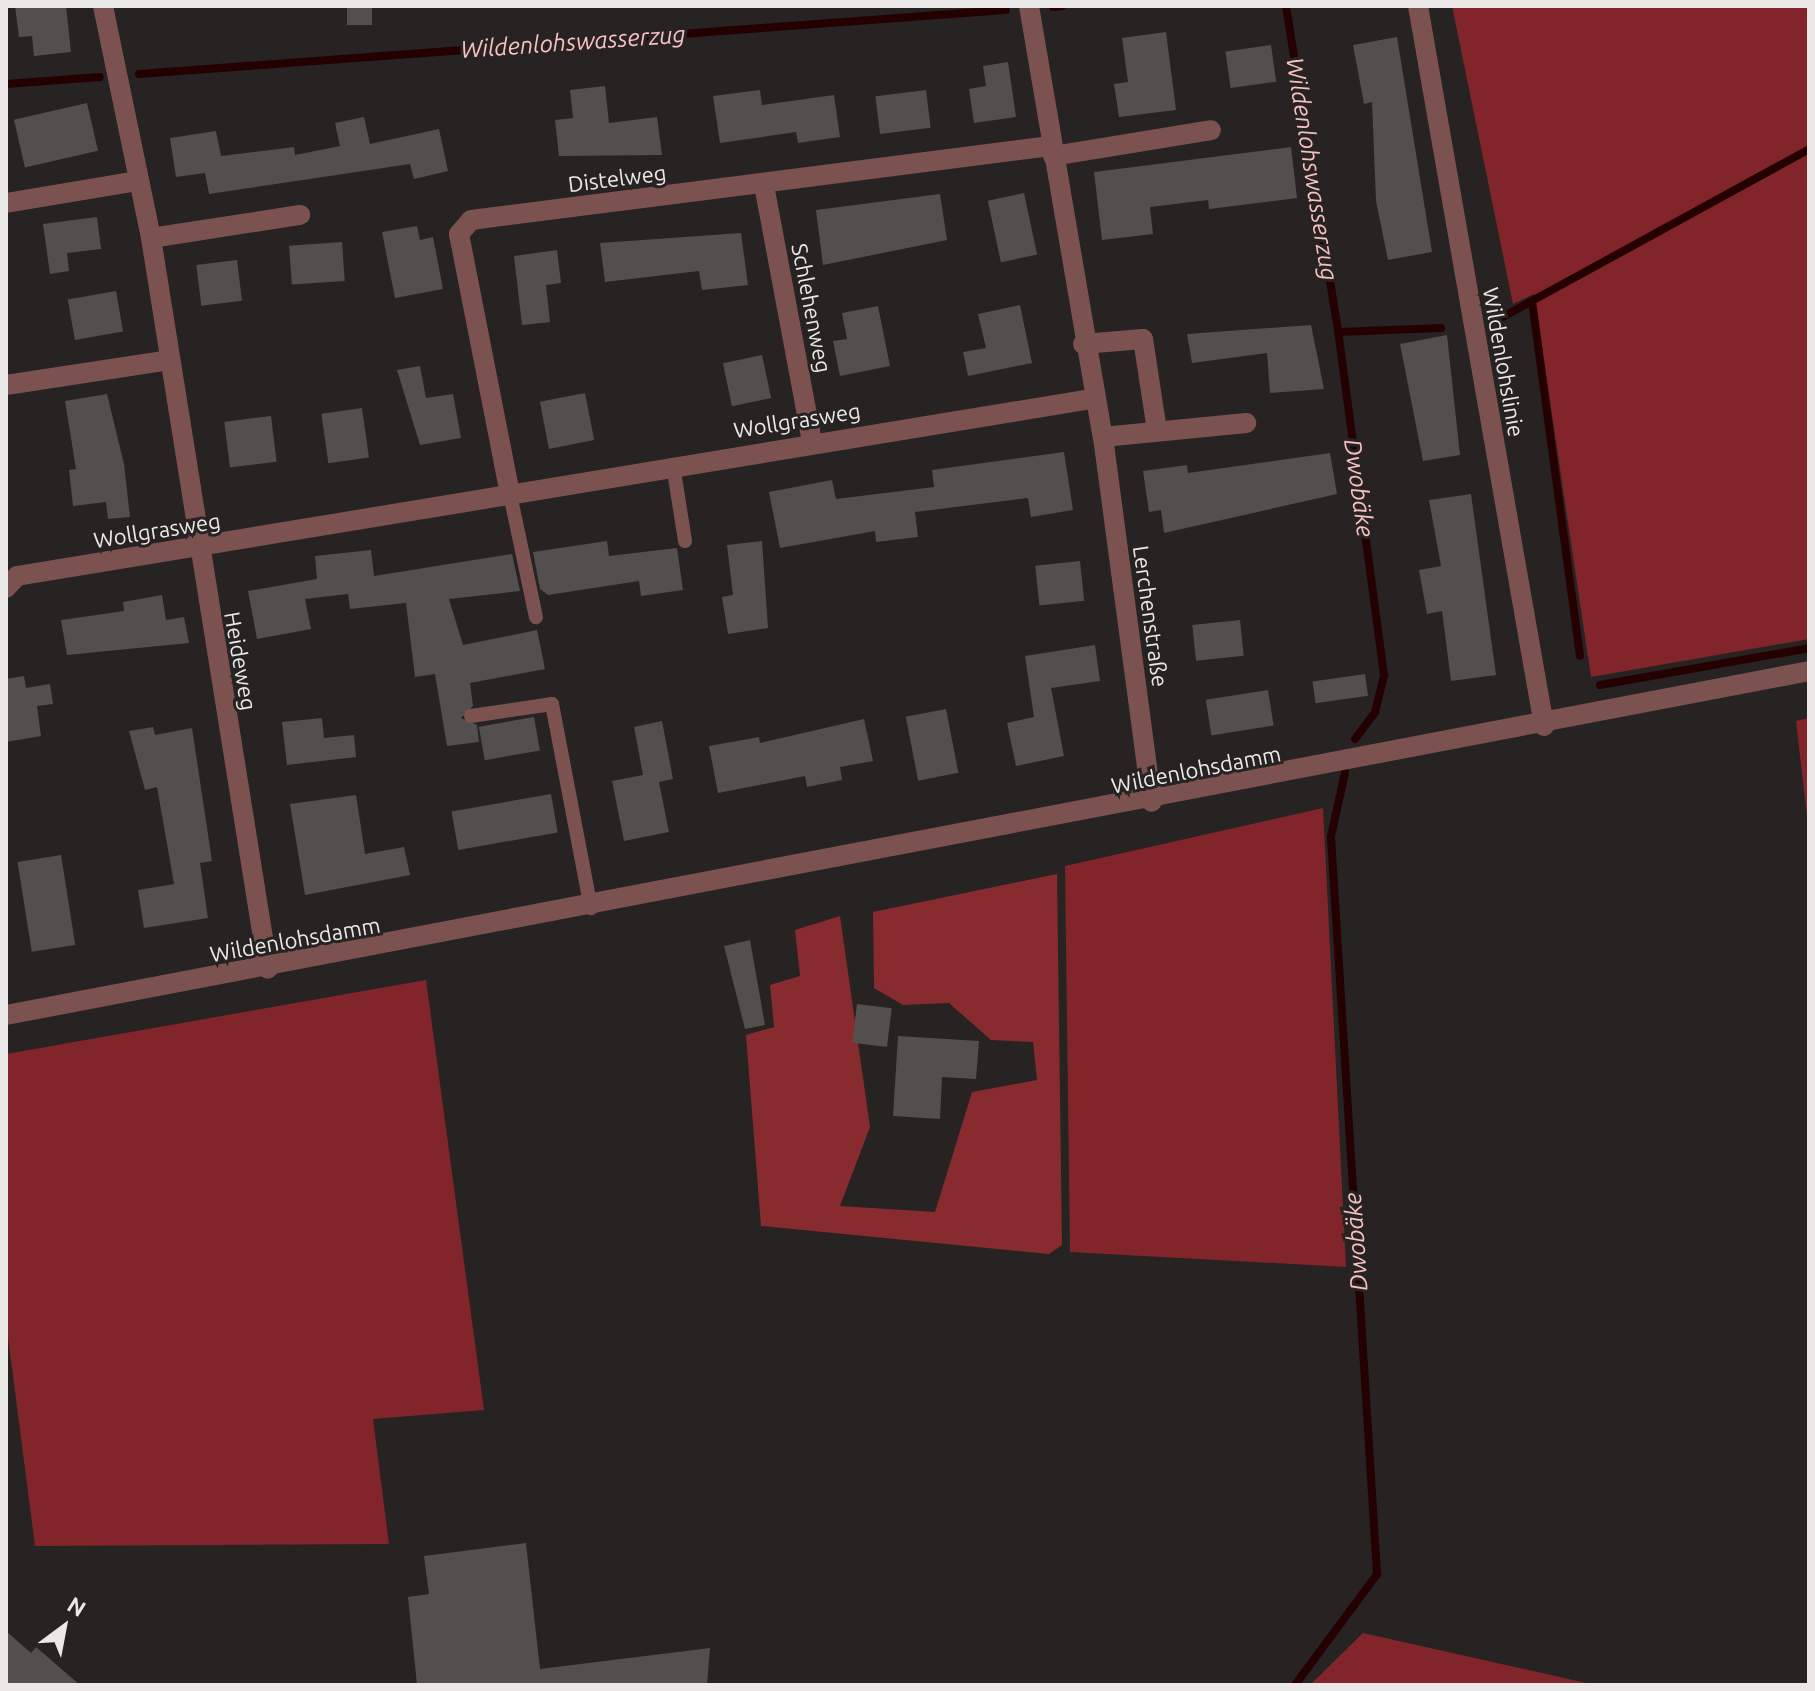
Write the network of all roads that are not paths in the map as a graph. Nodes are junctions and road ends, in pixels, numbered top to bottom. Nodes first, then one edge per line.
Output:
1 (103, 6) edge
2 (1029, 6) edge
3 (1418, 6) edge
4 (1211, 130) dead end
5 (1052, 151) junction
6 (138, 181) junction
7 (764, 185) junction
8 (6, 203) edge
9 (300, 215) dead end
10 (151, 238) junction
11 (1083, 344) junction
12 (169, 360) junction
13 (6, 385) edge
14 (1091, 399) junction
15 (1246, 423) dead end
16 (1157, 431) junction
17 (1103, 437) junction
18 (812, 441) junction
19 (673, 465) junction
20 (510, 494) junction
21 (685, 541) dead end
22 (197, 548) junction
23 (6, 588) edge
24 (536, 617) dead end
25 (1809, 671) edge
26 (471, 716) dead end
27 (1544, 726) junction
28 (1152, 802) junction
29 (591, 908) junction
30 (268, 969) junction
31 (6, 1015) edge

1 - 6 street, Heideweg
2 - 5 street, Lerchenstraße
3 - 27 street, Wildenlohslinie
4 - 5 street
5 - 7 street, Distelweg
5 - 11 street, Lerchenstraße
6 - 8 street
6 - 10 street, Heideweg
7 - 18 street, Schlehenweg
7 - 20 street, Distelweg
9 - 10 street
10 - 12 street, Heideweg
11 - 14 street, Lerchenstraße
11 - 16 street
12 - 13 street
12 - 22 street, Heideweg
14 - 17 street, Lerchenstraße
14 - 18 street, Wollgrasweg
15 - 16 street
16 - 17 street
17 - 28 street, Lerchenstraße
18 - 19 street, Wollgrasweg
19 - 20 street, Wollgrasweg
19 - 21 lane
20 - 22 street, Wollgrasweg
20 - 24 lane
22 - 23 street, Wollgrasweg
22 - 30 street, Heideweg
25 - 27 street, Wildenlohsdamm
26 - 29 lane
27 - 28 street, Wildenlohsdamm
28 - 29 street, Wildenlohsdamm
29 - 30 street, Wildenlohsdamm
30 - 31 street, Wildenlohsdamm

